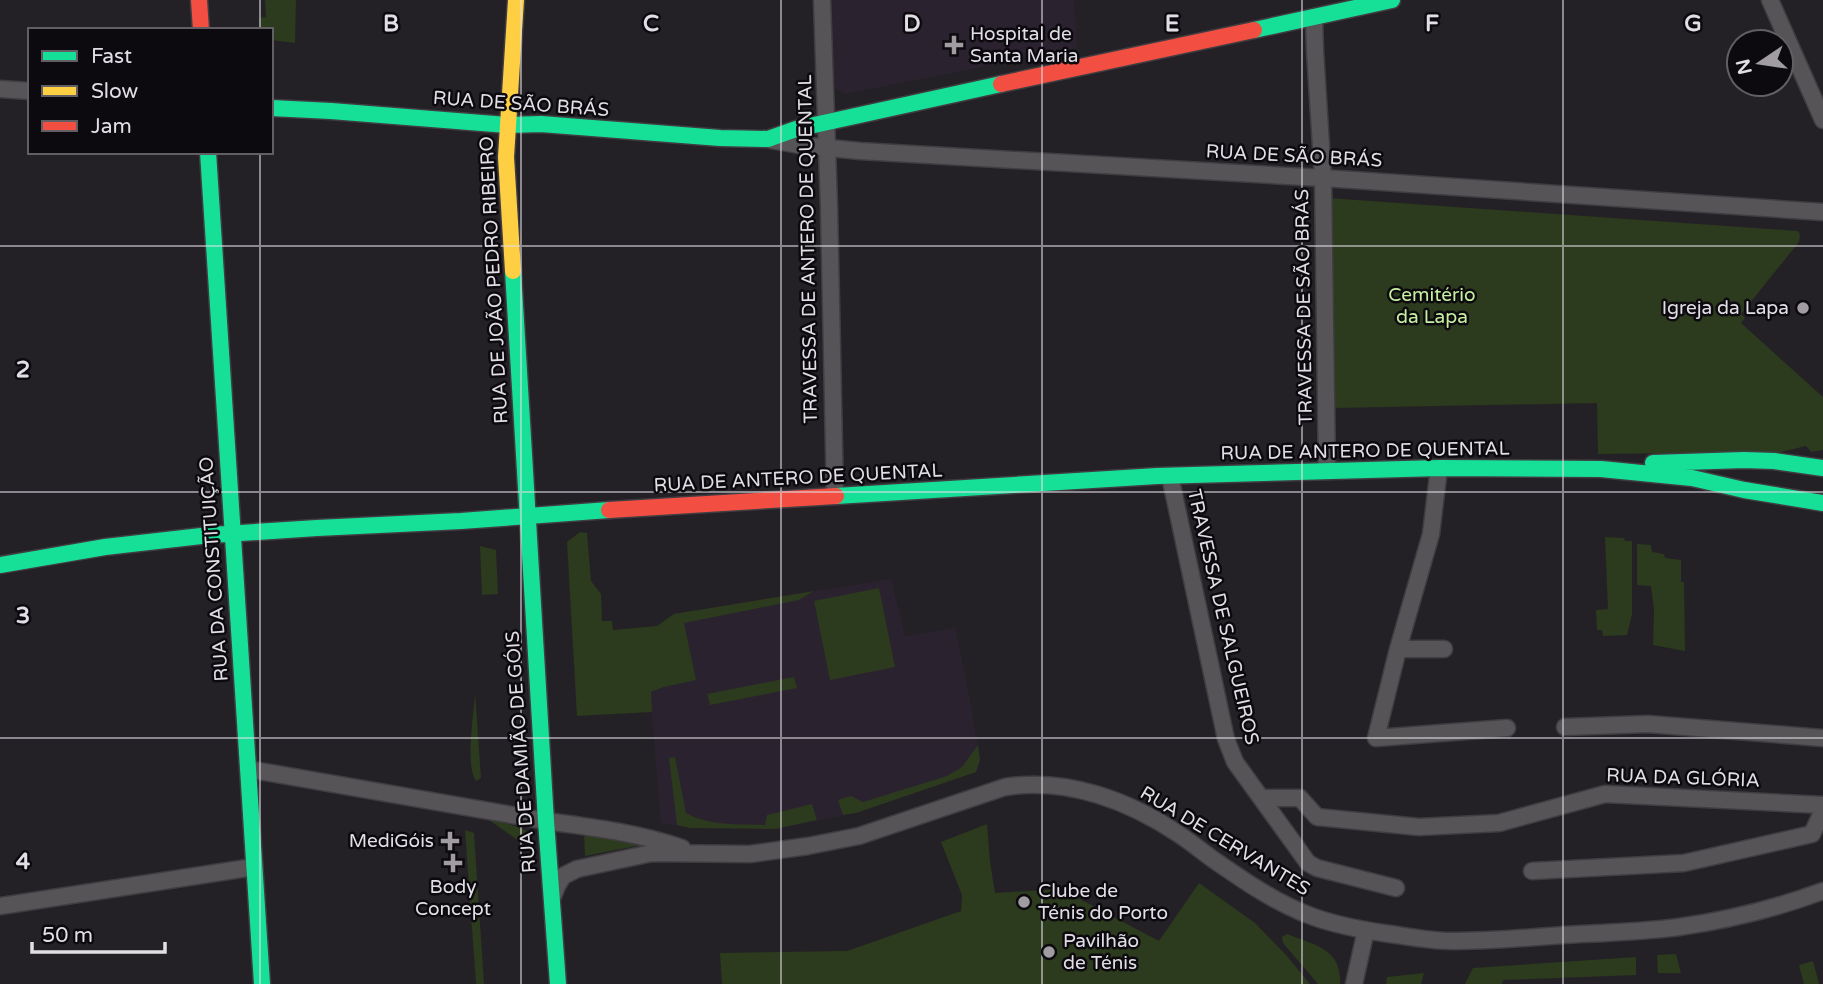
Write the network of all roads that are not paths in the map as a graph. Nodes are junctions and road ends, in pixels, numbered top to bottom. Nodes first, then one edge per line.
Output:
1 (199, 0) edge
2 (516, 0) edge
3 (822, 0) edge
4 (1392, 0) edge
5 (1770, 0) edge
6 (1314, 17) junction
7 (201, 28) edge
8 (0, 89) edge
9 (28, 91) edge
10 (273, 108) edge
11 (1823, 120) edge
12 (825, 122) junction
13 (507, 125) junction
14 (768, 139) junction
15 (826, 147) junction
16 (208, 154) edge
17 (1323, 178) junction
18 (1821, 213) edge
19 (1744, 460) junction
20 (1439, 468) junction
21 (1823, 468) edge
22 (1601, 469) junction
23 (1327, 471) junction
24 (1170, 476) junction
25 (1744, 490) junction
26 (835, 496) junction
27 (1823, 503) edge
28 (528, 516) junction
29 (234, 533) junction
30 (0, 565) edge
31 (1398, 649) junction
32 (1444, 649) dead end
33 (1507, 727) dead end
34 (1565, 727) dead end
35 (1823, 738) edge
36 (248, 769) junction
37 (1261, 798) junction
38 (1823, 805) edge
39 (1823, 810) edge
40 (546, 821) junction
41 (694, 853) junction
42 (254, 867) junction
43 (1532, 871) dead end
44 (1396, 888) dead end
45 (1823, 891) edge
46 (552, 900) junction
47 (0, 906) edge
48 (1366, 930) junction
49 (262, 984) edge
50 (558, 984) edge
51 (1354, 984) edge

1 - 7 main road
2 - 13 main road, RUA DE JOÃO PEDRO RIBEIRO
3 - 12 street, TRAVESSA DE ANTERO DE QUENTAL
4 - 6 main road, RUA DE SÃO BRÁS
5 - 11 street
6 - 12 main road, RUA DE SÃO BRÁS
6 - 17 street, TRAVESSA DE SÃO BRÁS
8 - 9 street
10 - 13 main road, RUA DE SÃO BRÁS
12 - 14 main road, RUA DE SÃO BRÁS
12 - 15 street, TRAVESSA DE ANTERO DE QUENTAL
13 - 14 main road, RUA DE SÃO BRÁS
13 - 28 main road, RUA DE JOÃO PEDRO RIBEIRO
14 - 15 street, RUA DE SÃO BRÁS
15 - 17 street, RUA DE SÃO BRÁS
15 - 26 street, TRAVESSA DE ANTERO DE QUENTAL
16 - 29 main road, RUA DA CONSTITUIÇÃO
17 - 18 street, RUA DE SÃO BRÁS
17 - 23 street, TRAVESSA DE SÃO BRÁS
19 - 21 main road, RUA DE ANTERO DE QUENTAL
19 - 22 main road, RUA DE ANTERO DE QUENTAL
19 - 25 main road
20 - 22 main road, RUA DE ANTERO DE QUENTAL
20 - 23 main road, RUA DE ANTERO DE QUENTAL
20 - 31 street
22 - 25 main road, RUA DE ANTERO DE QUENTAL
23 - 24 main road, RUA DE ANTERO DE QUENTAL
24 - 26 main road, RUA DE ANTERO DE QUENTAL
24 - 37 street, TRAVESSA DE SALGUEIROS
25 - 27 main road, RUA DE ANTERO DE QUENTAL
26 - 28 main road, RUA DE ANTERO DE QUENTAL
28 - 29 main road, RUA DE ANTERO DE QUENTAL
28 - 40 main road, RUA DE DAMIÃO DE GÓIS
29 - 30 main road, RUA DE ANTERO DE QUENTAL
29 - 36 main road, RUA DA CONSTITUIÇÃO
31 - 32 street
31 - 33 street
34 - 35 street
36 - 40 street, RUA DE CERVANTES
36 - 42 main road, RUA DA CONSTITUIÇÃO
37 - 38 street, RUA DA GLÓRIA
37 - 44 street, TRAVESSA DE SALGUEIROS
39 - 43 street
40 - 41 street, RUA DE CERVANTES
40 - 46 main road, RUA DE DAMIÃO DE GÓIS
41 - 46 street, RUA DE CERVANTES
41 - 48 street, RUA DE CERVANTES
42 - 47 street
42 - 49 main road, RUA DA CONSTITUIÇÃO
45 - 48 street, RUA DE CERVANTES
46 - 50 main road, RUA DE DAMIÃO DE GÓIS
48 - 51 street

